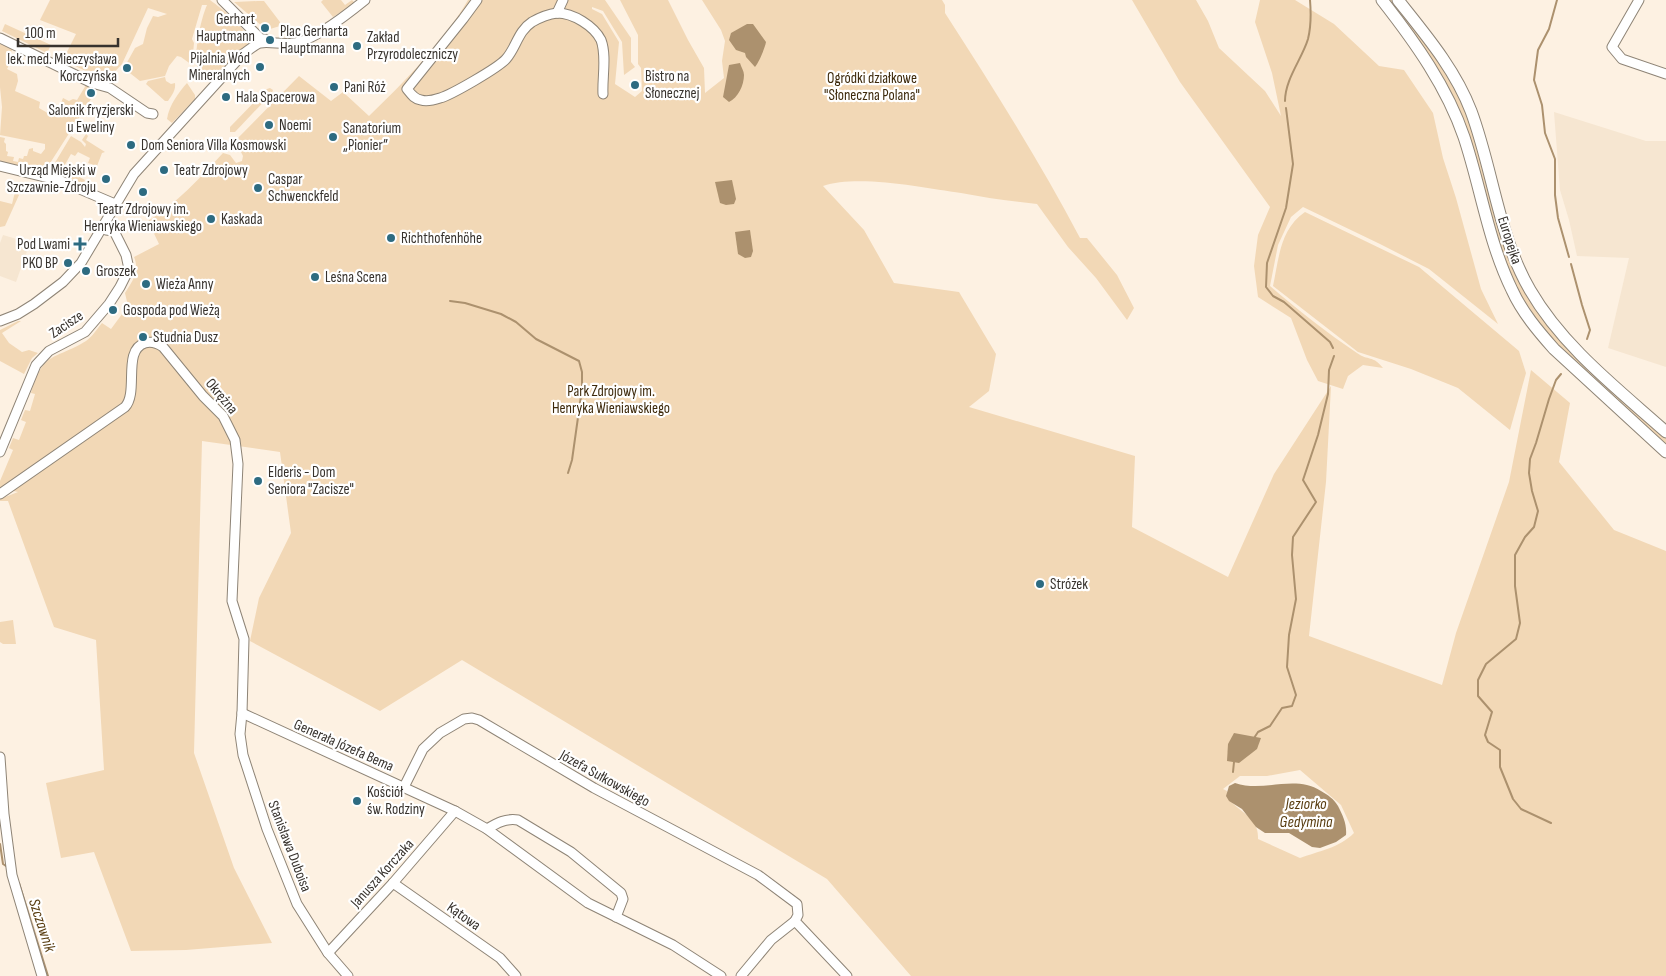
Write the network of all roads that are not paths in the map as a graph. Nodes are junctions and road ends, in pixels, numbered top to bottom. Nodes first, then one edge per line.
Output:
1 (222, 0) edge
2 (365, 0) edge
3 (477, 0) edge
4 (563, 0) edge
5 (1382, 0) edge
6 (1398, 0) edge
7 (1639, 0) edge
8 (556, 13) junction
9 (0, 38) edge
10 (263, 41) junction
11 (1666, 74) edge
12 (603, 94) dead end
13 (153, 114) dead end
14 (0, 166) edge
15 (115, 204) junction
16 (103, 226) junction
17 (0, 321) edge
18 (1666, 432) edge
19 (0, 452) edge
20 (1666, 452) edge
21 (0, 494) edge
22 (242, 713) junction
23 (0, 757) edge
24 (404, 787) junction
25 (455, 811) junction
26 (488, 829) junction
27 (393, 883) junction
28 (616, 918) junction
29 (795, 921) junction
30 (328, 953) junction
31 (42, 976) edge
32 (348, 976) edge
33 (516, 976) edge
34 (721, 976) edge
35 (741, 976) edge
36 (847, 976) edge

1 - 10 street
2 - 10 street
3 - 8 street
4 - 8 street
5 - 20 main road, Europejka
6 - 18 main road, Europejka
7 - 11 street
8 - 12 street
9 - 13 street
10 - 15 street
14 - 15 street
15 - 16 street
16 - 17 street
16 - 19 street, Zacisze
21 - 22 street, Okrężna
22 - 24 street, Generała Józefa Bema
22 - 30 street, Stanisława Duboisa
23 - 31 street
24 - 25 street, Generała Józefa Bema
24 - 29 street, Józefa Sułkowskiego
25 - 26 street, Generała Józefa Bema
25 - 27 street, Janusza Korczaka
26 - 28 street, Generała Józefa Bema
26 - 28 street
27 - 30 street, Janusza Korczaka
27 - 33 street, Kątowa
28 - 34 street, Generała Józefa Bema
29 - 35 street
29 - 36 street
30 - 32 street, Stanisława Duboisa

